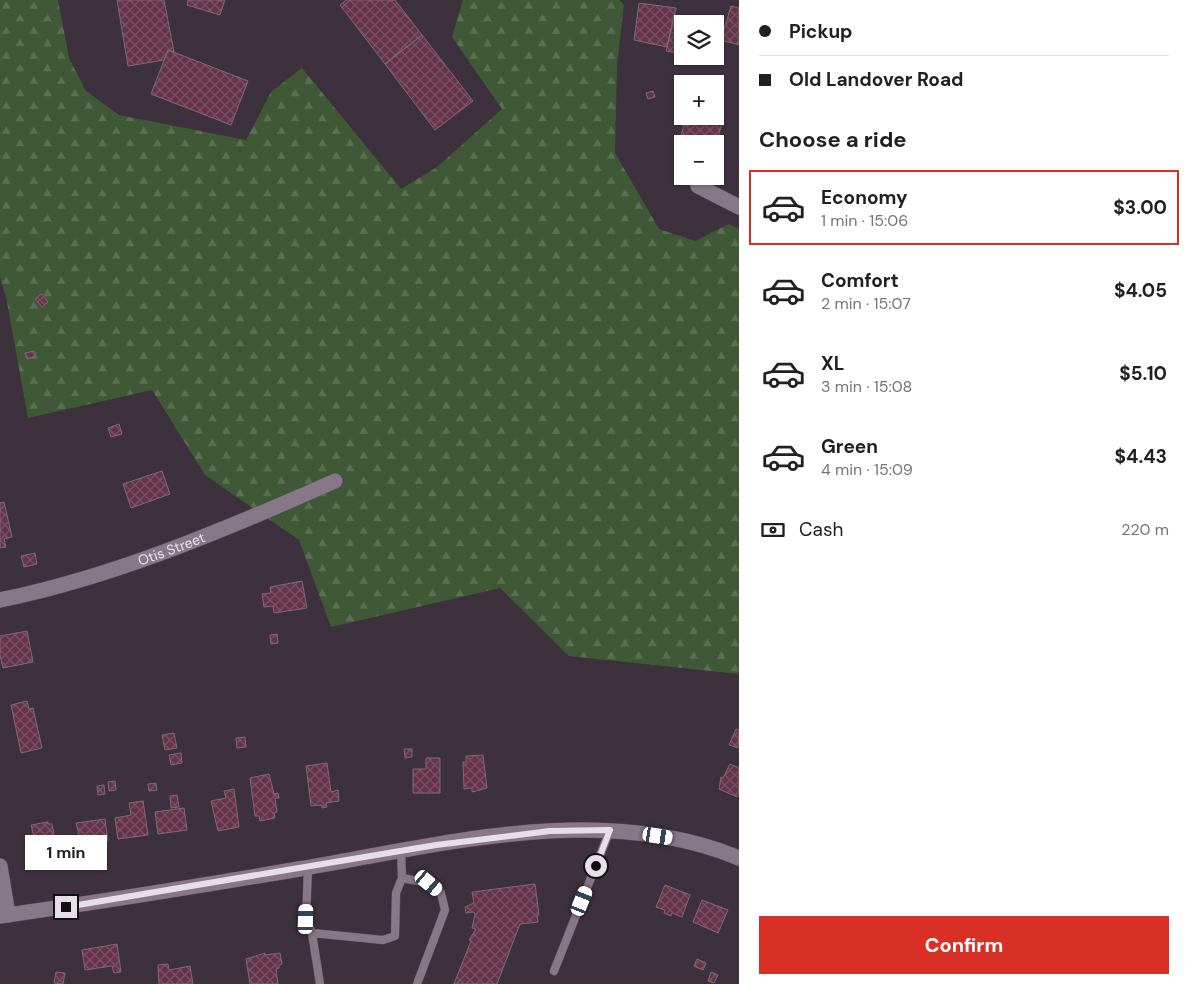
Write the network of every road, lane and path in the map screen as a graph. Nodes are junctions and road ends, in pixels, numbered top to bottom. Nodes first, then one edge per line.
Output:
1 (698, 186) dead end
2 (739, 207) edge
3 (335, 481) dead end
4 (0, 600) edge
5 (610, 830) junction
6 (401, 851) junction
7 (739, 858) edge
8 (0, 866) edge
9 (308, 868) junction
10 (402, 878) junction
11 (4, 916) edge
12 (312, 933) junction
13 (554, 971) dead end
14 (320, 984) edge
15 (417, 984) edge

1 - 2 street
3 - 4 street, Otis Street
5 - 6 street
5 - 7 street
5 - 13 lane
6 - 9 street
6 - 10 lane
8 - 11 street
9 - 11 street
9 - 12 lane
10 - 12 lane
10 - 15 lane
12 - 14 lane

